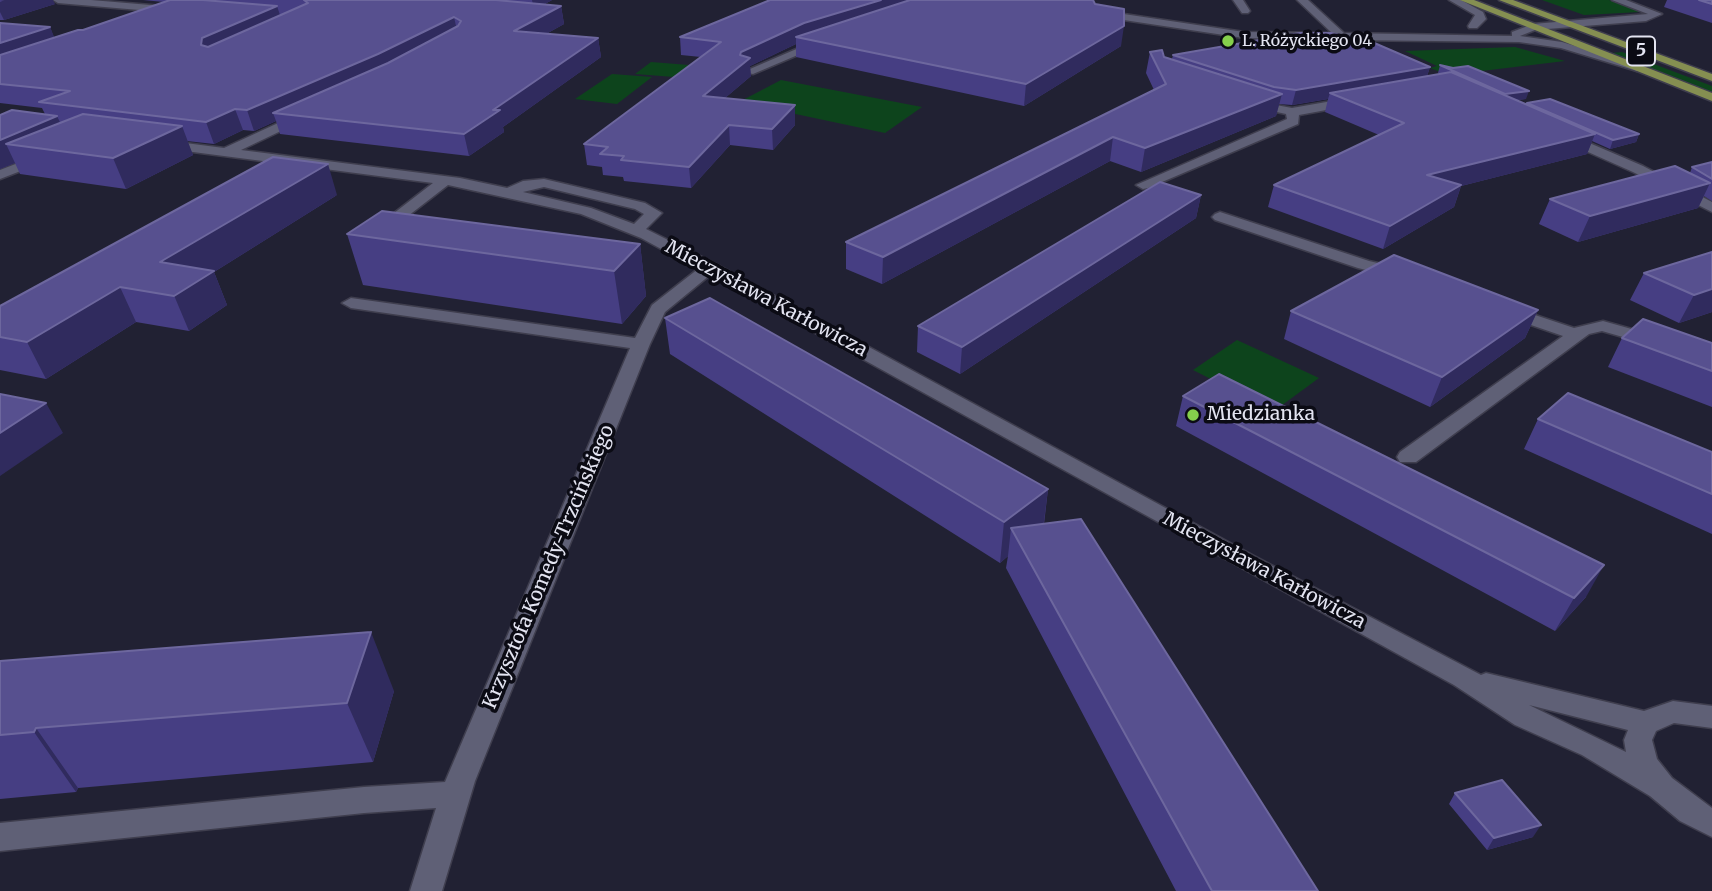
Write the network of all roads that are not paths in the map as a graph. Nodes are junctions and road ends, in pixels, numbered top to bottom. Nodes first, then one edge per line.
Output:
1 (58, 0) edge
2 (1238, 0) edge
3 (1302, 0) edge
4 (1454, 0) edge
5 (1465, 0) edge
6 (1504, 0) edge
7 (1617, 0) edge
8 (1245, 11) dead end
9 (1090, 12) edge
10 (154, 19) edge
11 (1147, 22) junction
12 (1569, 24) junction
13 (1474, 26) junction
14 (1329, 27) junction
15 (1533, 27) junction
16 (1495, 30) junction
17 (833, 37) edge
18 (1340, 37) junction
19 (1370, 50) edge
20 (1647, 71) junction
21 (749, 72) edge
22 (1712, 78) edge
23 (1712, 97) edge
24 (1373, 98) edge
25 (1242, 99) edge
26 (313, 111) edge
27 (1292, 112) junction
28 (1554, 132) edge
29 (138, 141) edge
30 (61, 149) edge
31 (228, 151) junction
32 (0, 175) edge
33 (445, 180) junction
34 (1143, 186) dead end
35 (511, 192) junction
36 (1712, 208) edge
37 (1220, 217) dead end
38 (378, 231) edge
39 (636, 231) junction
40 (710, 267) junction
41 (1410, 277) edge
42 (351, 303) dead end
43 (1489, 304) edge
44 (1575, 334) junction
45 (641, 344) junction
46 (1669, 346) edge
47 (1408, 457) dead end
48 (1464, 678) junction
49 (1712, 717) edge
50 (1645, 723) junction
51 (1661, 787) junction
52 (456, 794) junction
53 (1712, 823) edge
54 (0, 836) edge
55 (426, 891) edge

1 - 10 street
2 - 8 street
3 - 14 street
4 - 13 street
5 - 15 main road, 5
6 - 12 main road, 5
7 - 12 street
9 - 11 street
11 - 14 street
11 - 18 street
12 - 15 street
12 - 22 main road, 5
13 - 14 street
13 - 16 street
14 - 18 street
15 - 16 street
15 - 20 main road, 5
16 - 18 street
16 - 20 street
17 - 21 street
18 - 19 street
20 - 23 main road, 5
24 - 27 street
25 - 27 street
26 - 31 street
27 - 34 street
28 - 36 street
29 - 31 street, Mieczysława Karłowicza
30 - 32 street
31 - 33 street, Mieczysława Karłowicza
33 - 35 street, Mieczysława Karłowicza
33 - 38 street
35 - 39 street, Mieczysława Karłowicza
35 - 39 street
37 - 41 street
39 - 40 street, Mieczysława Karłowicza
40 - 45 street, Krzysztofa Komedy-Trzcińskiego
40 - 48 street, Mieczysława Karłowicza
42 - 45 street
43 - 44 street
44 - 46 street
44 - 47 street
45 - 52 street, Krzysztofa Komedy-Trzcińskiego
48 - 50 street, Mieczysława Karłowicza
48 - 51 street, Mieczysława Karłowicza
49 - 50 street
50 - 51 street
51 - 53 street
52 - 54 street
52 - 55 street, Krzysztofa Komedy-Trzcińskiego

